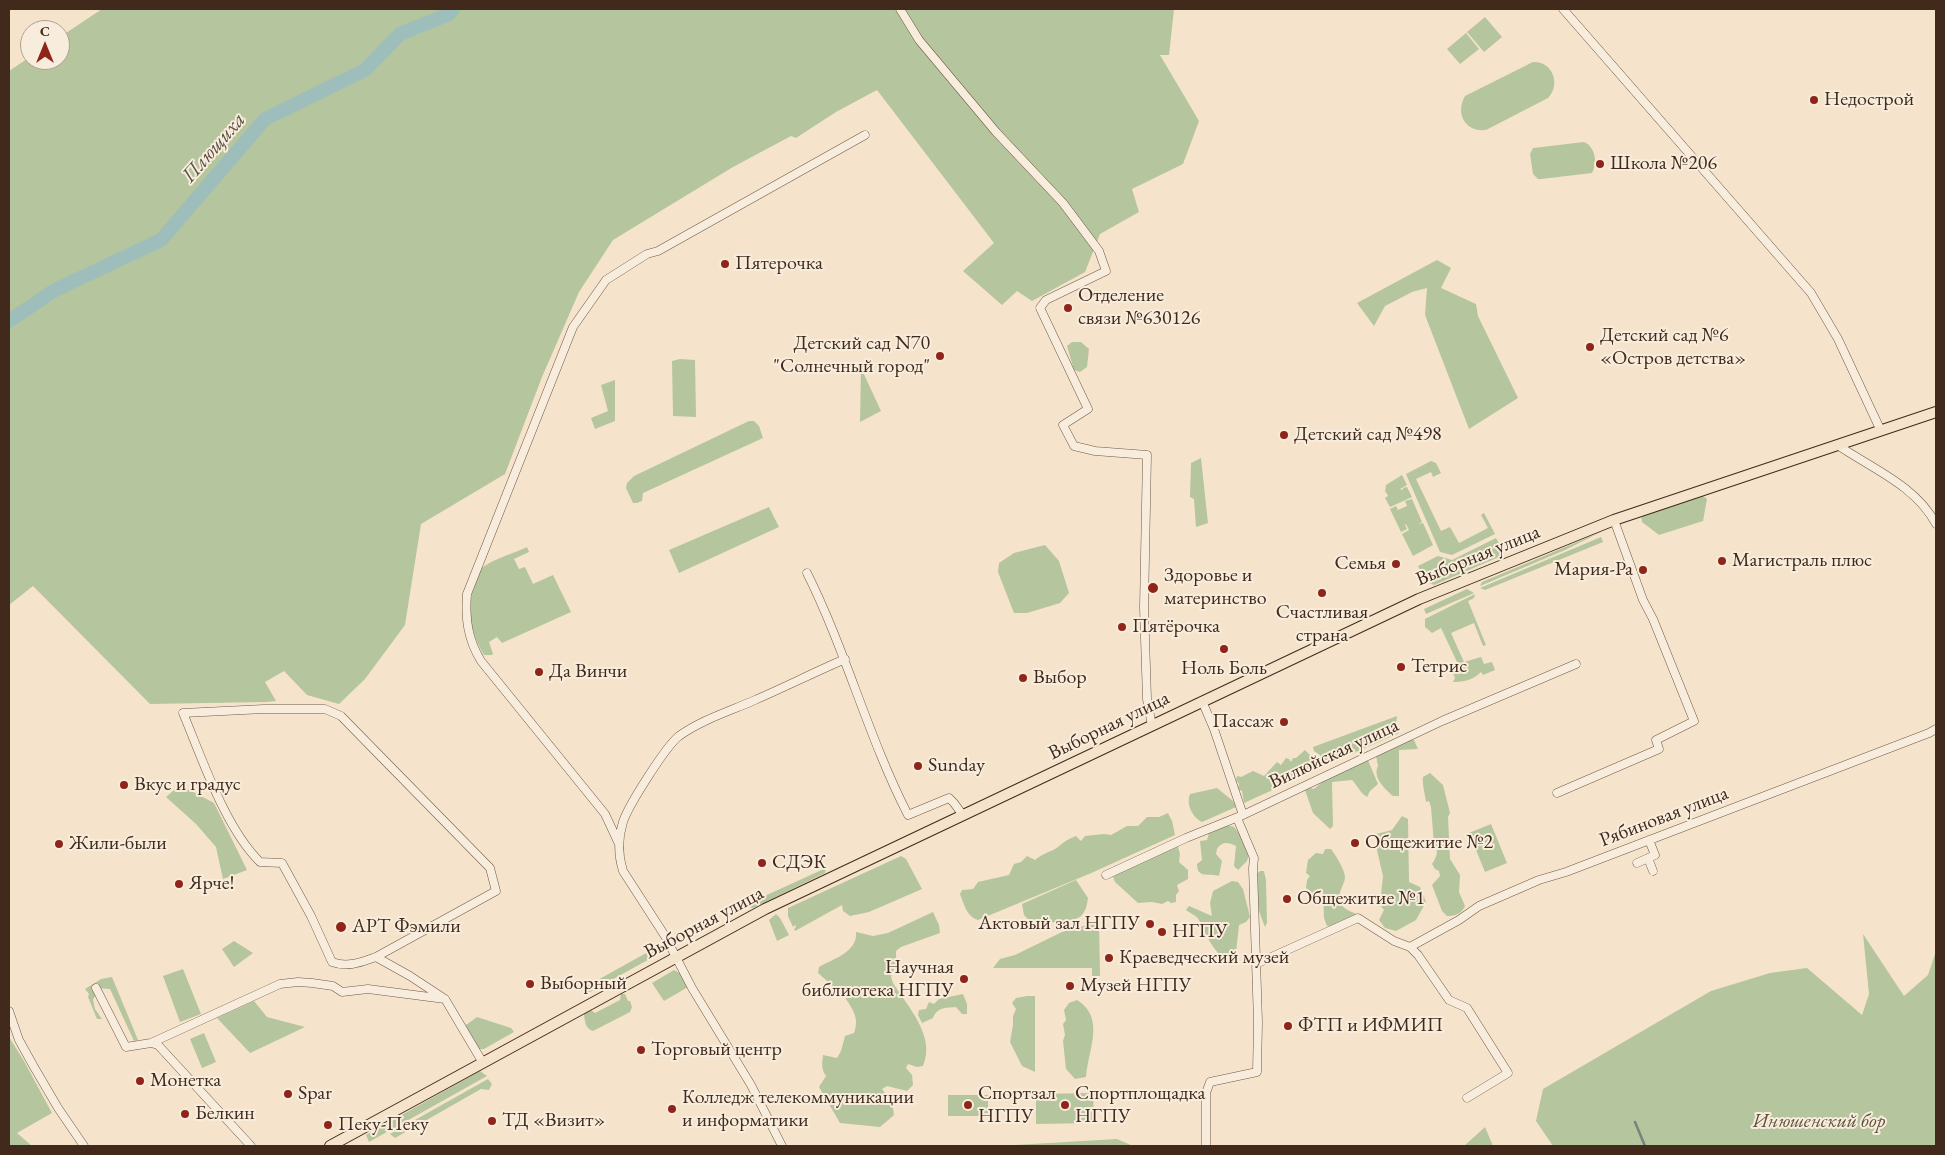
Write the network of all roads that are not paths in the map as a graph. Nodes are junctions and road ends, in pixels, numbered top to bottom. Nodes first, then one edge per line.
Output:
1 (900, 9) edge
2 (1563, 9) edge
3 (865, 135) dead end
4 (1936, 412) edge
5 (1881, 431) junction
6 (1839, 446) junction
7 (1614, 520) junction
8 (1936, 524) edge
9 (806, 573) dead end
10 (845, 658) junction
11 (1576, 664) dead end
12 (1202, 701) junction
13 (1152, 726) junction
14 (1936, 728) edge
15 (1557, 793) dead end
16 (962, 814) junction
17 (1240, 817) junction
18 (1649, 840) junction
19 (619, 844) junction
20 (1648, 858) junction
21 (1637, 862) dead end
22 (1653, 871) dead end
23 (1106, 875) dead end
24 (1410, 947) junction
25 (676, 956) junction
26 (376, 957) junction
27 (1256, 964) junction
28 (96, 988) dead end
29 (445, 999) junction
30 (9, 1011) edge
31 (151, 1042) junction
32 (483, 1063) junction
33 (1467, 1098) dead end
34 (84, 1146) edge
35 (251, 1146) edge
36 (330, 1146) edge
37 (782, 1146) edge
38 (1206, 1146) edge

1 - 13 street
2 - 5 street
3 - 19 street
4 - 5 main road, Выборная улица
5 - 6 main road, Выборная улица
6 - 7 main road, Выборная улица
6 - 8 street
7 - 12 main road, Выборная улица
7 - 15 street
9 - 10 street
10 - 16 street
10 - 19 street
11 - 17 street, Вилюйская улица
12 - 13 main road, Выборная улица
12 - 17 street
13 - 16 main road, Выборная улица
14 - 18 street, Рябиновая улица
16 - 25 main road, Выборная улица
17 - 23 street, Вилюйская улица
17 - 27 street
18 - 20 street
18 - 24 street, Рябиновая улица
19 - 25 street
20 - 21 street
20 - 22 street
24 - 27 street
24 - 33 street
25 - 32 main road, Выборная улица
25 - 37 street
26 - 26 street
26 - 29 street
27 - 38 street
28 - 31 street
29 - 31 street
29 - 32 street
30 - 34 street
31 - 35 street
32 - 36 main road, Выборная улица

